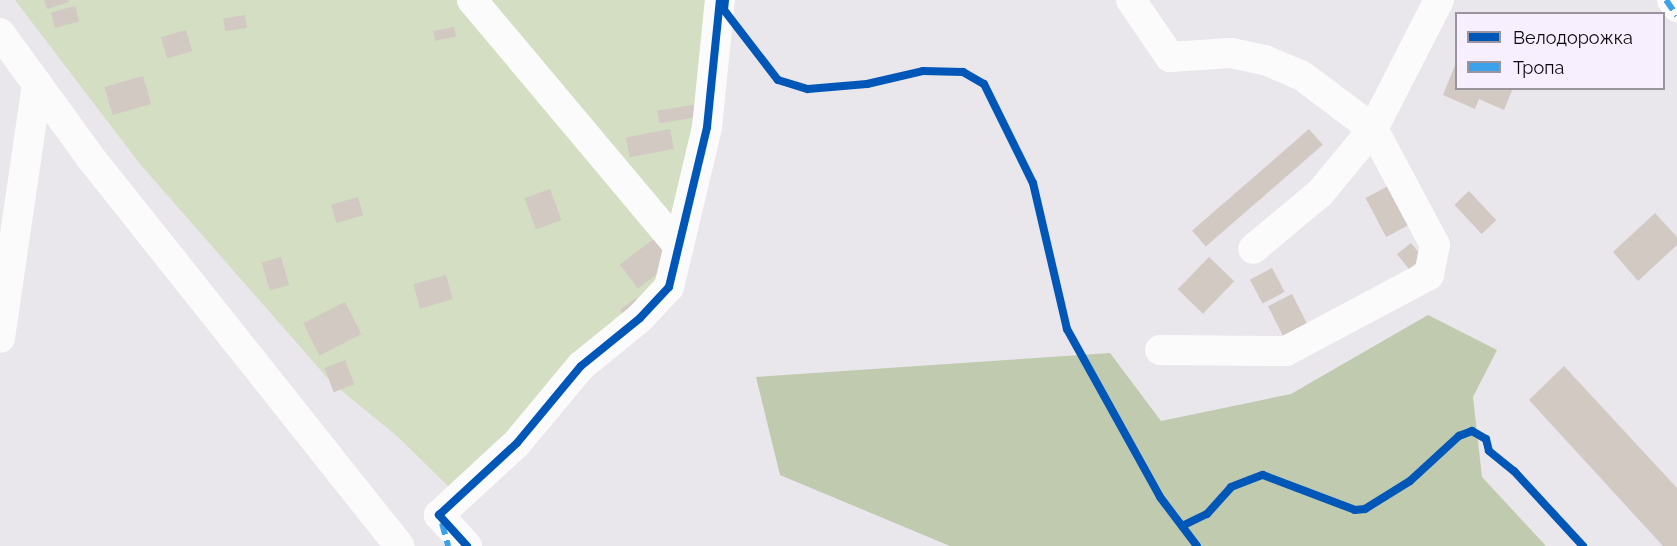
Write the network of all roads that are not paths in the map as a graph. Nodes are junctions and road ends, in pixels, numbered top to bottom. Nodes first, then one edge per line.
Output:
1 (472, 0) edge
2 (720, 0) edge
3 (1131, 0) edge
4 (1438, 0) edge
5 (1672, 0) edge
6 (1677, 7) edge
7 (0, 33) edge
8 (37, 84) junction
9 (1373, 129) junction
10 (679, 247) junction
11 (1253, 249) dead end
12 (0, 338) edge
13 (1160, 350) dead end
14 (399, 546) edge
15 (467, 546) edge

1 - 10 street
2 - 10 street
3 - 9 street
4 - 9 street
5 - 6 street
7 - 8 street
8 - 12 street
8 - 14 street
9 - 11 street
9 - 13 street
10 - 15 street

